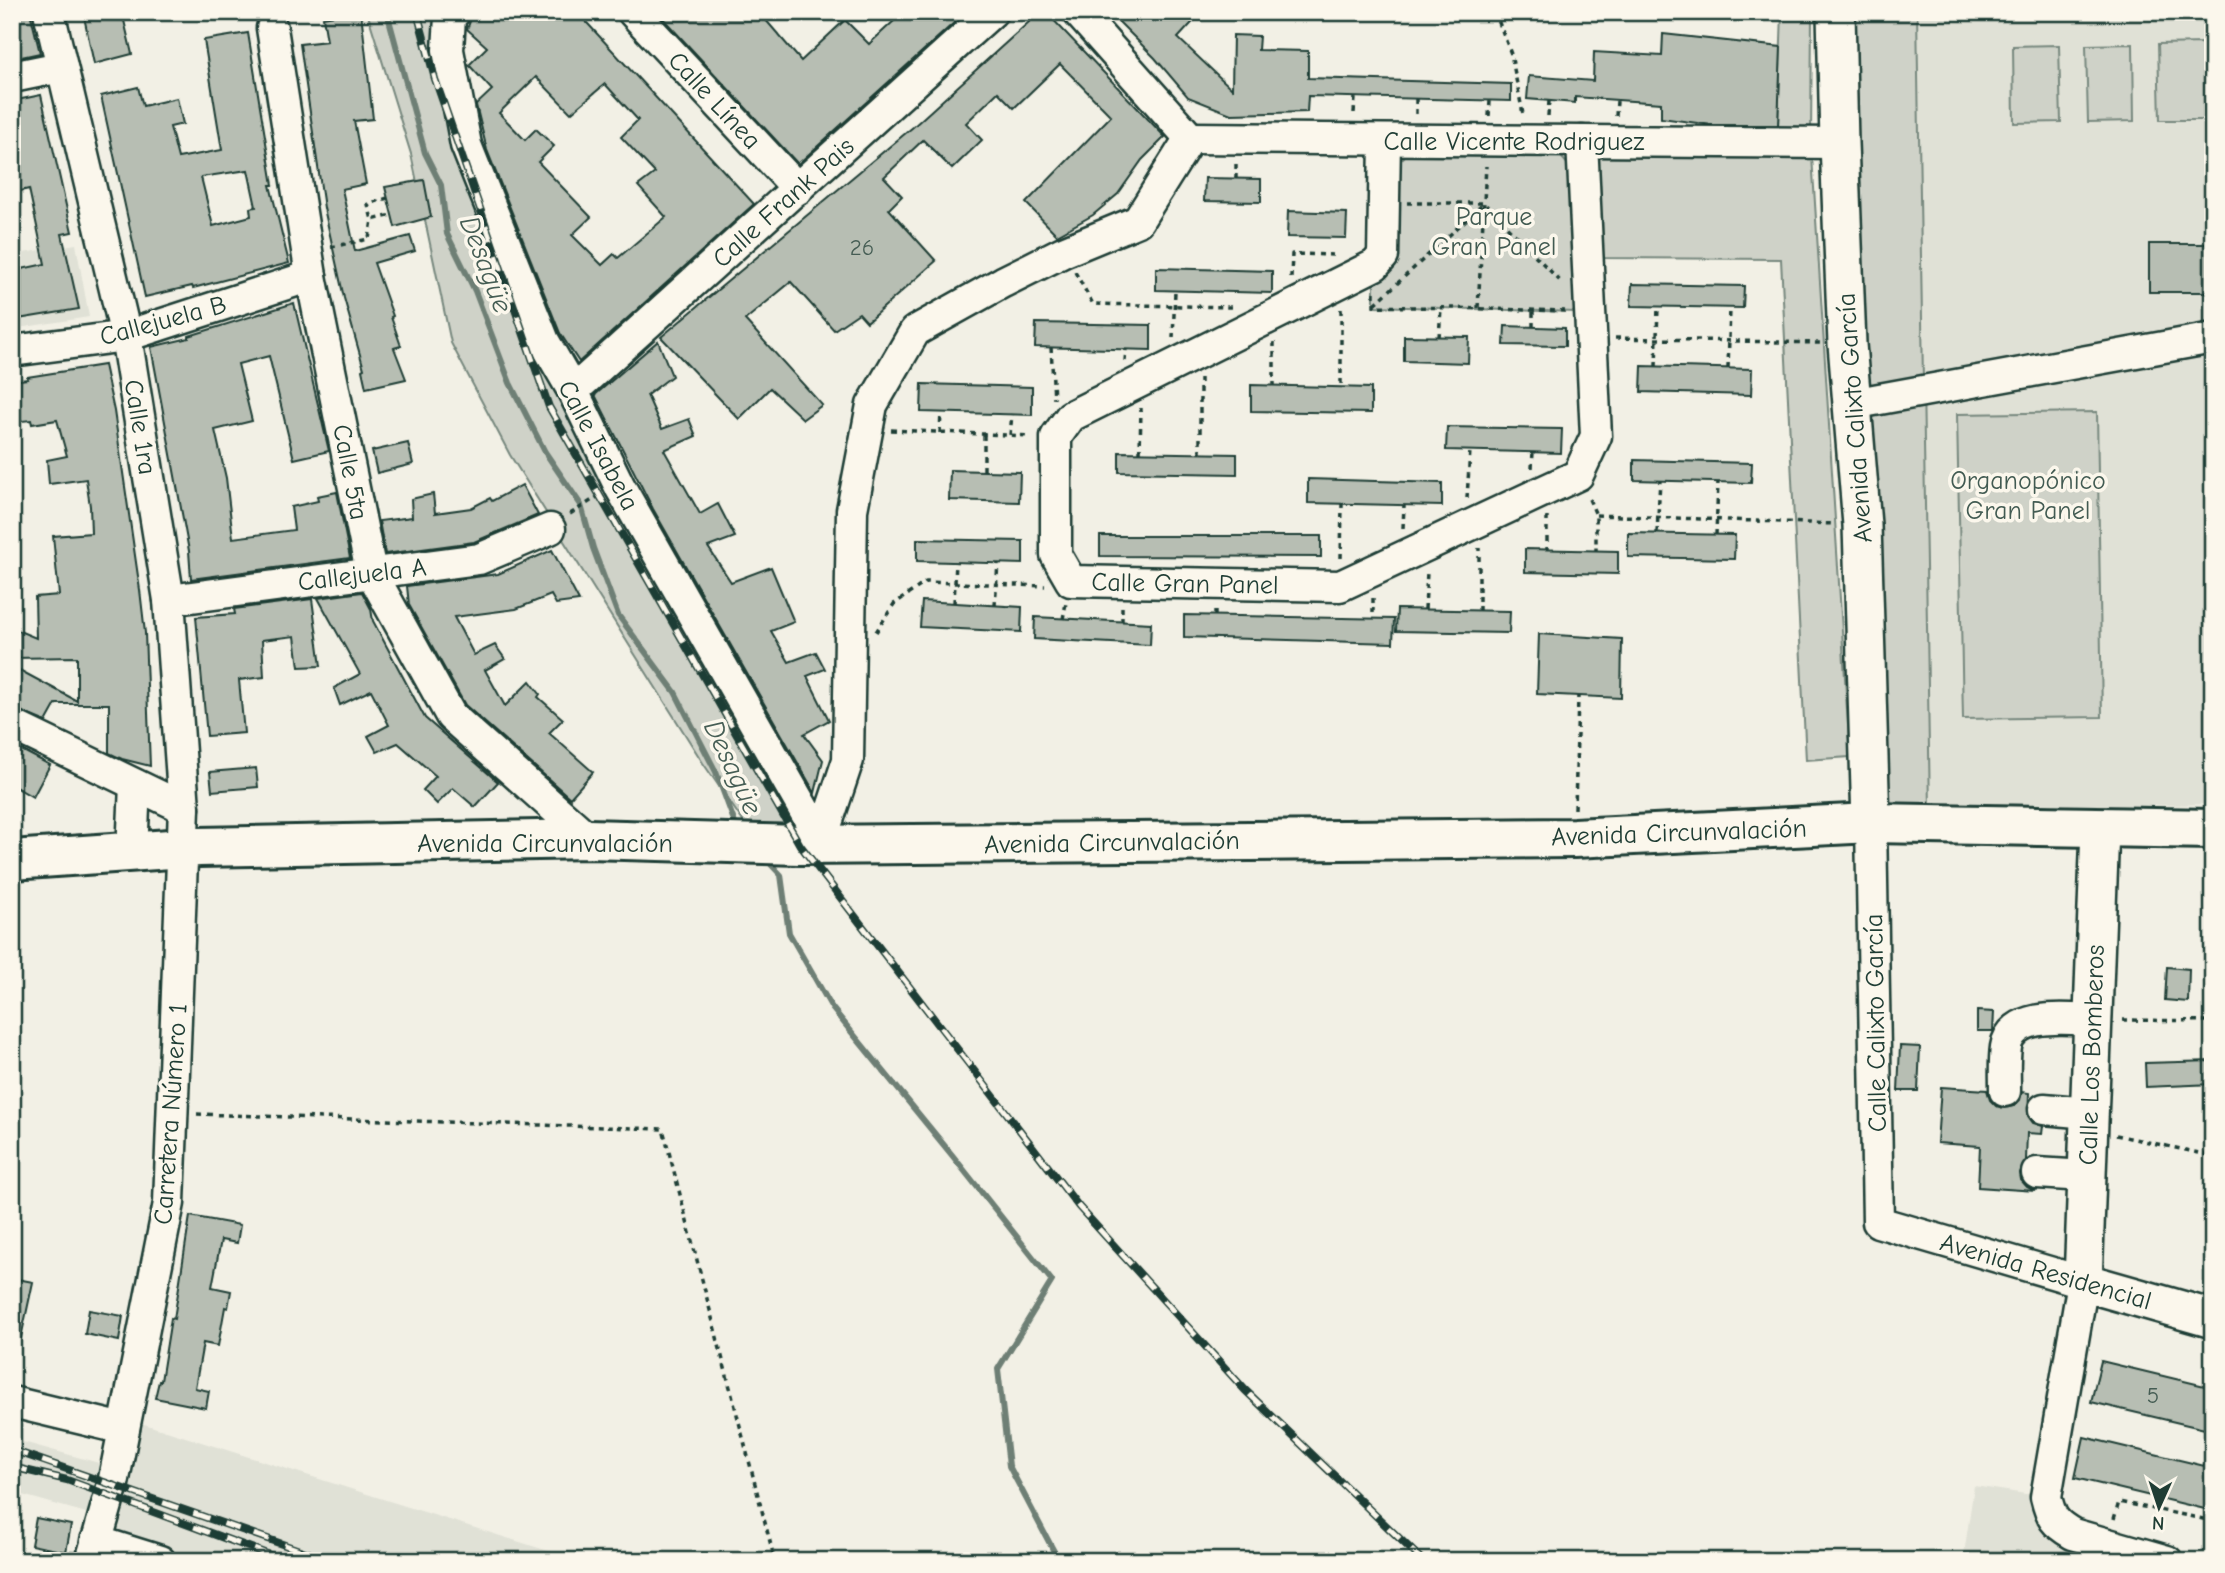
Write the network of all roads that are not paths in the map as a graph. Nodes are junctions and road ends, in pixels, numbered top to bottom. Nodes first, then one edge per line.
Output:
1 (49, 12) edge
2 (633, 12) edge
3 (992, 12) edge
4 (1078, 12) edge
5 (1836, 12) edge
6 (452, 15) edge
7 (272, 28) dead end
8 (61, 67) junction
9 (12, 77) edge
10 (1190, 138) junction
11 (1385, 139) junction
12 (1582, 141) junction
13 (1839, 143) junction
14 (798, 188) junction
15 (310, 267) junction
16 (126, 336) junction
17 (2213, 338) edge
18 (12, 351) edge
19 (573, 391) junction
20 (1852, 404) junction
21 (550, 529) road end
22 (371, 572) junction
23 (169, 600) junction
24 (12, 725) edge
25 (135, 785) junction
26 (184, 808) junction
27 (1871, 823) junction
28 (2100, 828) junction
29 (2213, 829) edge
30 (589, 839) junction
31 (822, 843) junction
32 (184, 848) junction
33 (132, 852) junction
34 (12, 860) edge
35 (2093, 1020) junction
36 (2005, 1091) dead end
37 (2044, 1109) dead end
38 (2089, 1122) junction
39 (2037, 1173) dead end
40 (2086, 1175) junction
41 (1878, 1222) joint
42 (2083, 1282) junction
43 (2213, 1319) edge
44 (12, 1402) edge
45 (124, 1429) junction
46 (93, 1551) edge
47 (160, 1561) edge
48 (2167, 1561) edge

1 - 8 street, Calle 1ra
2 - 14 street, Calle Línea
3 - 14 street, Calle Frank Pais
4 - 10 street
5 - 13 main road, Avenida Calixto García
6 - 19 street, Calle Isabela
7 - 15 street, Calle 5ta
8 - 9 street
8 - 16 street, Calle 1ra
10 - 11 street, Calle Vicente Rodriguez
10 - 31 street
11 - 12 street, Calle Vicente Rodriguez
11 - 12 street, Calle Gran Panel
12 - 13 street, Calle Vicente Rodriguez
13 - 20 main road, Avenida Calixto García
14 - 19 street, Calle Frank Pais
15 - 16 street, Callejuela B
15 - 22 street, Calle 5ta
16 - 18 street, Callejuela B
16 - 23 street, Calle 1ra
17 - 20 street
19 - 31 street, Calle Isabela
20 - 27 main road, Avenida Calixto García
21 - 22 street, Callejuela A
22 - 23 street, Callejuela A
22 - 30 street, Calle 5ta
23 - 26 street, Calle 1ra
24 - 25 street
25 - 26 street
25 - 33 street
26 - 32 street, Calle 1ra
27 - 28 highway, Avenida Circunvalación
27 - 31 highway, Avenida Circunvalación
27 - 41 street, Calle Calixto García
28 - 29 highway, Avenida Circunvalación
28 - 35 main road, Calle Los Bomberos
30 - 31 highway, Avenida Circunvalación
30 - 32 highway, Avenida Circunvalación
32 - 33 highway, Avenida Circunvalación
32 - 45 street, Carretera Número 1
33 - 34 highway, Avenida Circunvalación
35 - 36 street
35 - 38 main road, Calle Los Bomberos
37 - 38 street
38 - 40 main road, Calle Los Bomberos
39 - 40 street
40 - 42 main road, Calle Los Bomberos
41 - 42 street, Avenida Residencial
42 - 43 main road, Avenida Residencial
42 - 48 street
44 - 45 street
45 - 46 street, Carretera Número 1
46 - 47 street

